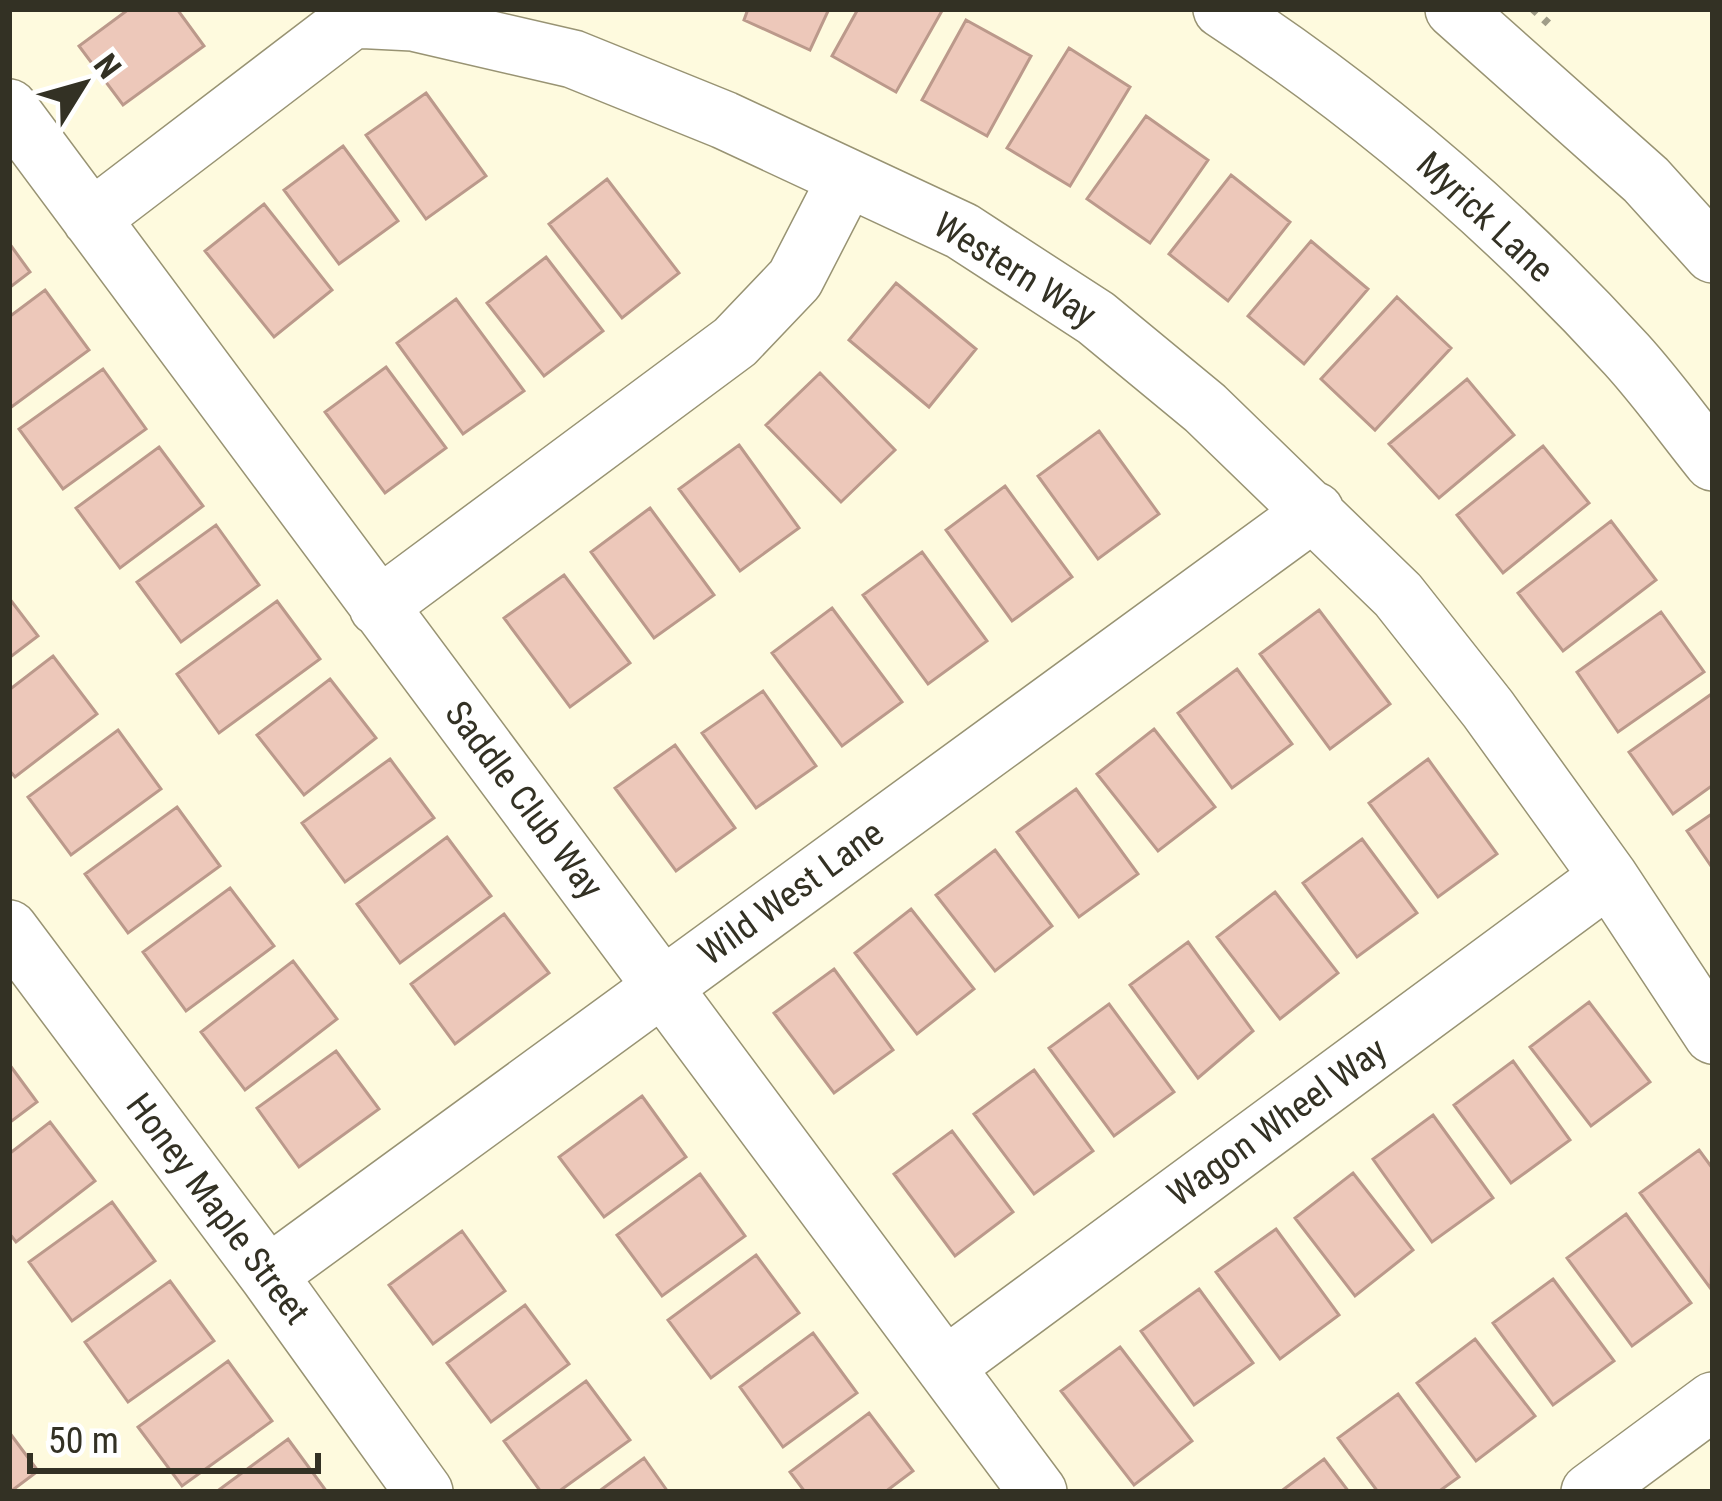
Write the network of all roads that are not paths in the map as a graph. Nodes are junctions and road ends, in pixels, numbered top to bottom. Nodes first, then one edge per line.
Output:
1 (1222, 9) edge
2 (1454, 9) edge
3 (9, 108) edge
4 (848, 178) junction
5 (91, 218) junction
6 (1713, 254) edge
7 (1713, 462) edge
8 (1315, 512) junction
9 (378, 607) junction
10 (1609, 877) junction
11 (9, 929) edge
12 (664, 985) junction
13 (1713, 1035) edge
14 (268, 1275) junction
15 (945, 1366) junction
16 (1713, 1401) edge
17 (424, 1492) edge
18 (1038, 1492) edge
19 (1590, 1492) edge

1 - 7 street, Myrick Lane
2 - 6 street
3 - 5 street, Saddle Club Way
4 - 5 street, Western Way
4 - 8 street, Western Way
4 - 9 street
5 - 9 street, Saddle Club Way
8 - 10 street, Western Way
8 - 12 street, Wild West Lane
9 - 12 street, Saddle Club Way
10 - 13 street, Western Way
10 - 15 street, Wagon Wheel Way
11 - 14 street, Honey Maple Street
12 - 14 street, Wild West Lane
12 - 15 street, Saddle Club Way
14 - 17 street, Honey Maple Street
15 - 18 street, Saddle Club Way
16 - 19 street

